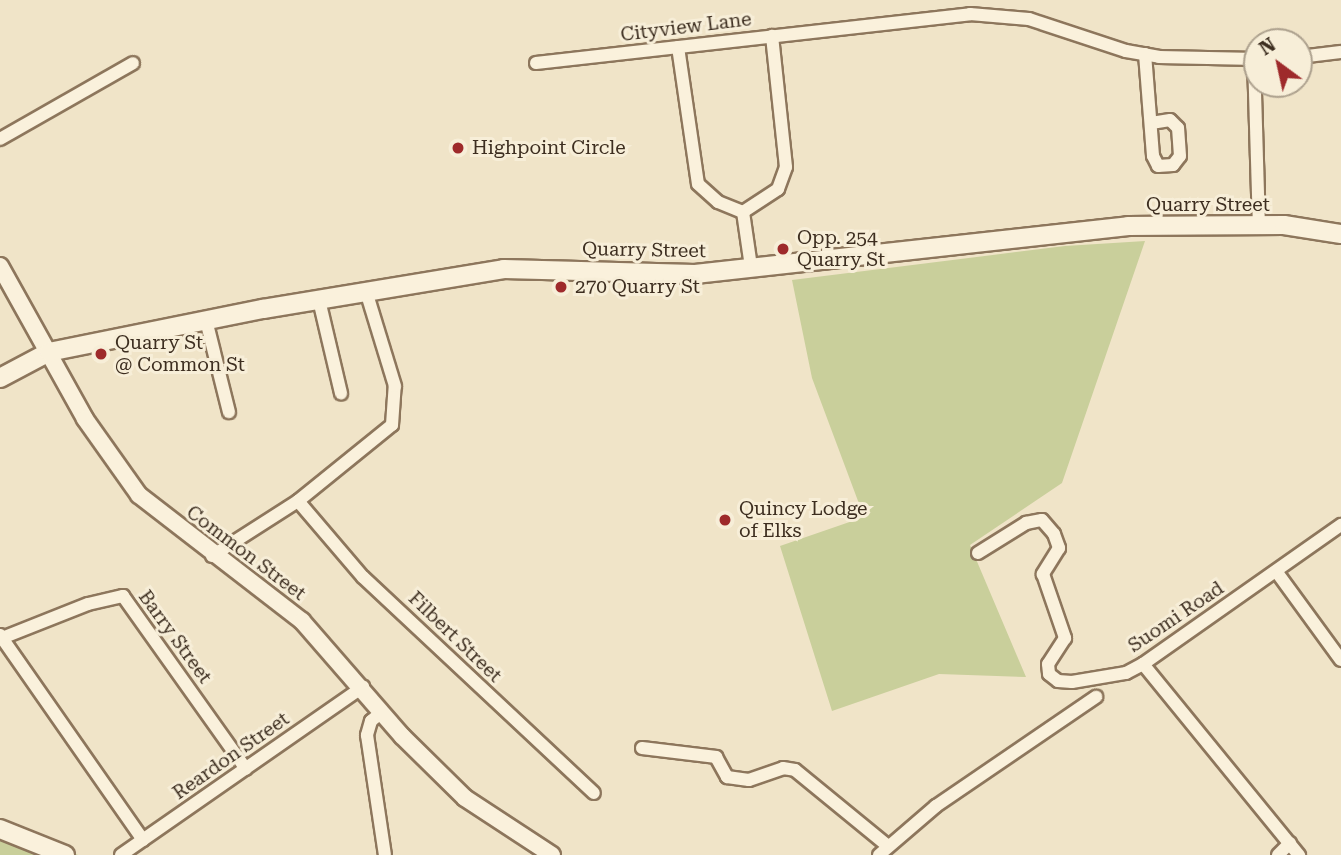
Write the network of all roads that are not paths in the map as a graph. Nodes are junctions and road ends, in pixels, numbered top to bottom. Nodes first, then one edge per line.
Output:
1 (772, 36) junction
2 (678, 47) junction
3 (1341, 52) edge
4 (1145, 54) junction
5 (1313, 55) edge
6 (1243, 58) edge
7 (133, 63) dead end
8 (536, 63) dead end
9 (1257, 98) edge
10 (1151, 123) dead end
11 (0, 139) edge
12 (743, 212) junction
13 (1259, 227) junction
14 (1341, 234) edge
15 (0, 266) edge
16 (751, 267) junction
17 (366, 291) junction
18 (318, 300) junction
19 (206, 320) junction
20 (49, 352) junction
21 (0, 378) edge
22 (341, 393) dead end
23 (229, 412) dead end
24 (298, 501) junction
25 (1341, 525) edge
26 (978, 553) dead end
27 (212, 556) junction
28 (1276, 571) junction
29 (1, 636) edge
30 (1341, 660) edge
31 (1143, 664) junction
32 (363, 687) junction
33 (1096, 697) dead end
34 (382, 712) junction
35 (642, 748) dead end
36 (246, 769) junction
37 (594, 793) dead end
38 (0, 829) edge
39 (143, 840) junction
40 (1290, 843) junction
41 (883, 851) edge
42 (65, 855) edge
43 (121, 855) edge
44 (385, 855) edge
45 (552, 855) edge
46 (1279, 855) edge
47 (1299, 855) edge

1 - 2 street, Cityview Lane
1 - 4 street, Cityview Lane
1 - 12 street
2 - 8 street, Cityview Lane
2 - 12 street
3 - 5 street
4 - 6 street, Cityview Lane
4 - 10 street
7 - 11 street
9 - 13 street
12 - 16 street
13 - 14 main road, Quarry Street
13 - 16 main road, Quarry Street
15 - 20 street, Common Street
16 - 17 main road, Quarry Street
17 - 18 main road, Quarry Street
17 - 24 street
18 - 19 main road, Quarry Street
18 - 22 street
19 - 20 main road, Quarry Street
19 - 23 street
20 - 21 main road, Quarry Street
20 - 27 street, Common Street
24 - 27 street
24 - 37 street, Filbert Street
25 - 28 street, Suomi Road
26 - 31 street, Suomi Road
27 - 32 street, Common Street
28 - 30 street
28 - 31 street, Suomi Road
29 - 36 street, Barry Street
29 - 39 street
31 - 40 street
32 - 34 street, Common Street
32 - 36 street, Reardon Street
33 - 41 street
34 - 44 street
34 - 45 street, Common Street
35 - 41 street
36 - 39 street, Reardon Street
38 - 42 main road
39 - 43 street, Reardon Street
40 - 46 street
40 - 47 street

